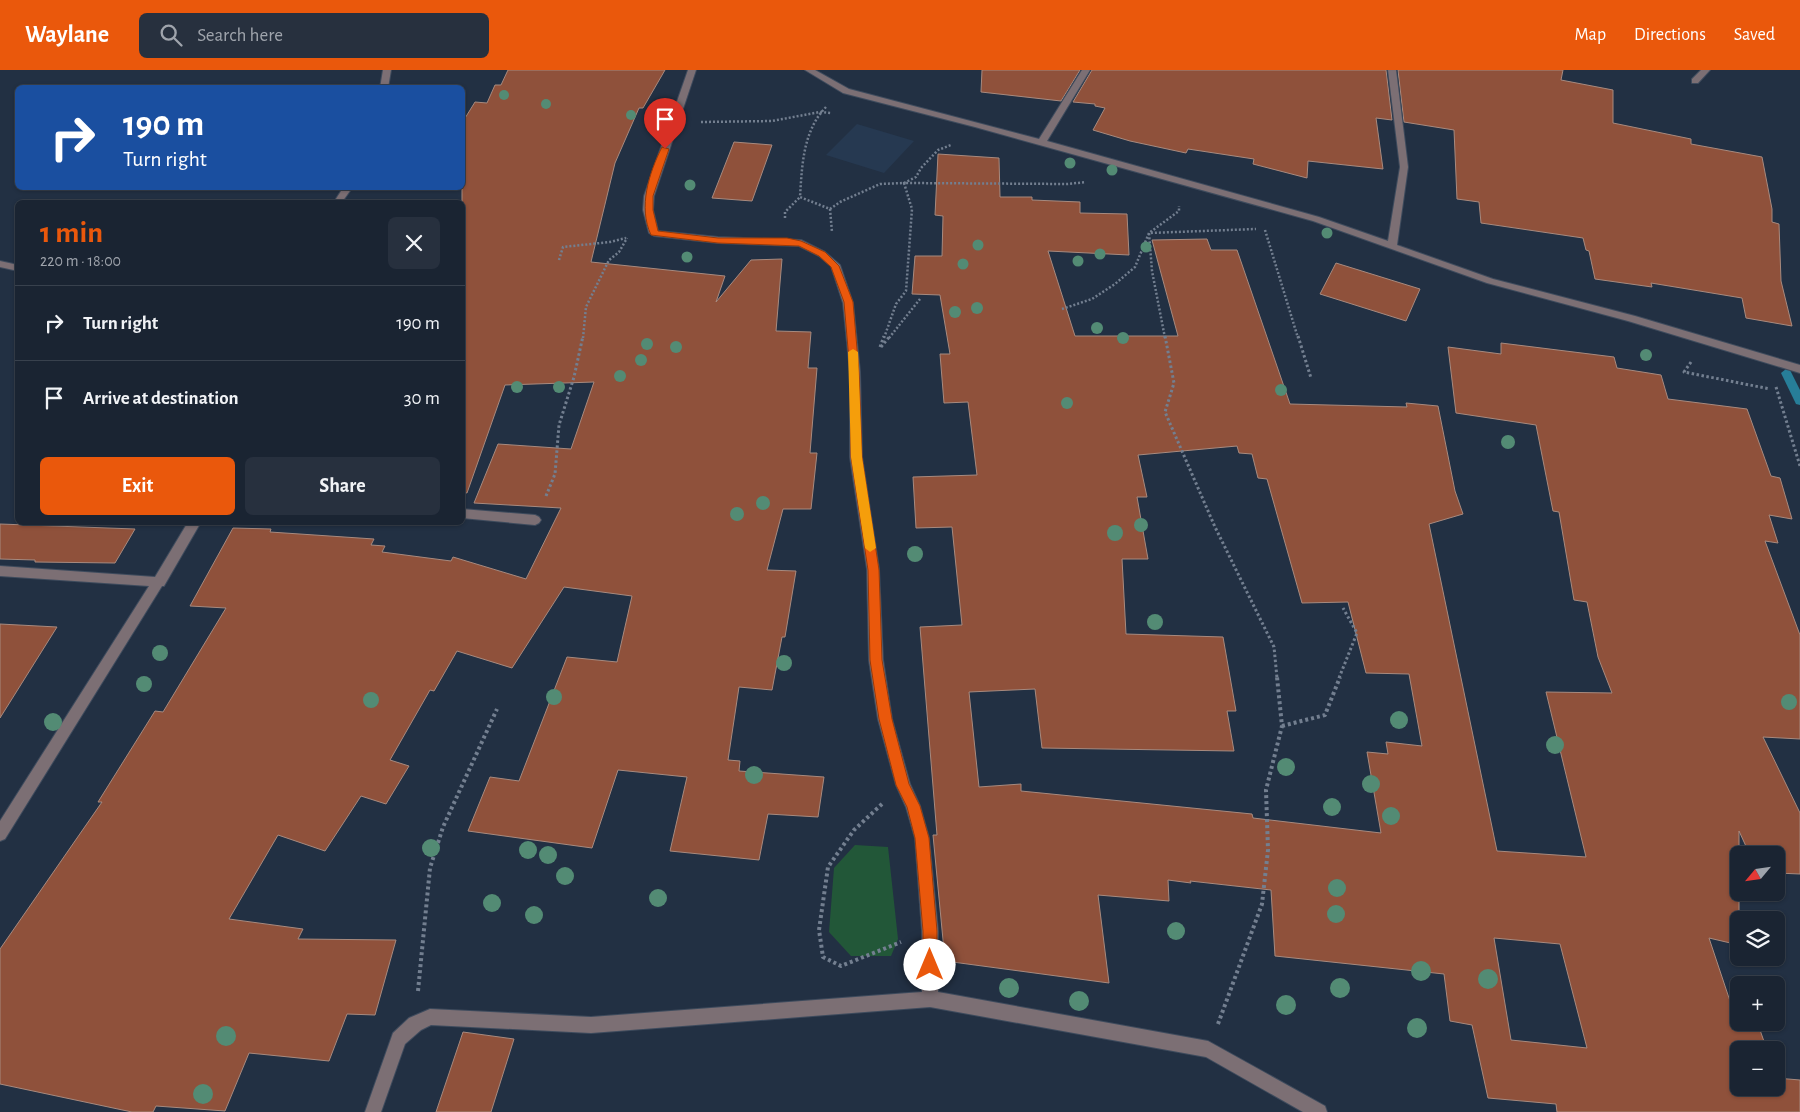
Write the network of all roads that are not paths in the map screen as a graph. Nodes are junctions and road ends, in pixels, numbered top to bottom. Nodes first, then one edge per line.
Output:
1 (387, 70) edge
2 (692, 70) edge
3 (809, 70) edge
4 (1086, 70) edge
5 (1392, 70) edge
6 (1706, 70) edge
7 (1695, 81) dead end
8 (384, 85) edge
9 (1041, 144) junction
10 (1392, 247) junction
11 (0, 264) edge
12 (15, 267) edge
13 (1800, 369) edge
14 (465, 513) edge
15 (535, 520) road end
16 (193, 525) edge
17 (0, 571) edge
18 (160, 582) junction
19 (0, 834) edge
20 (930, 999) junction
21 (373, 1112) edge
22 (1319, 1112) edge

1 - 8 street
2 - 20 street
3 - 9 street
4 - 9 street
5 - 10 street
6 - 7 street
9 - 10 street
10 - 13 street
11 - 12 street
14 - 15 street
16 - 18 street
17 - 18 street
18 - 19 street
20 - 21 street
20 - 22 street

